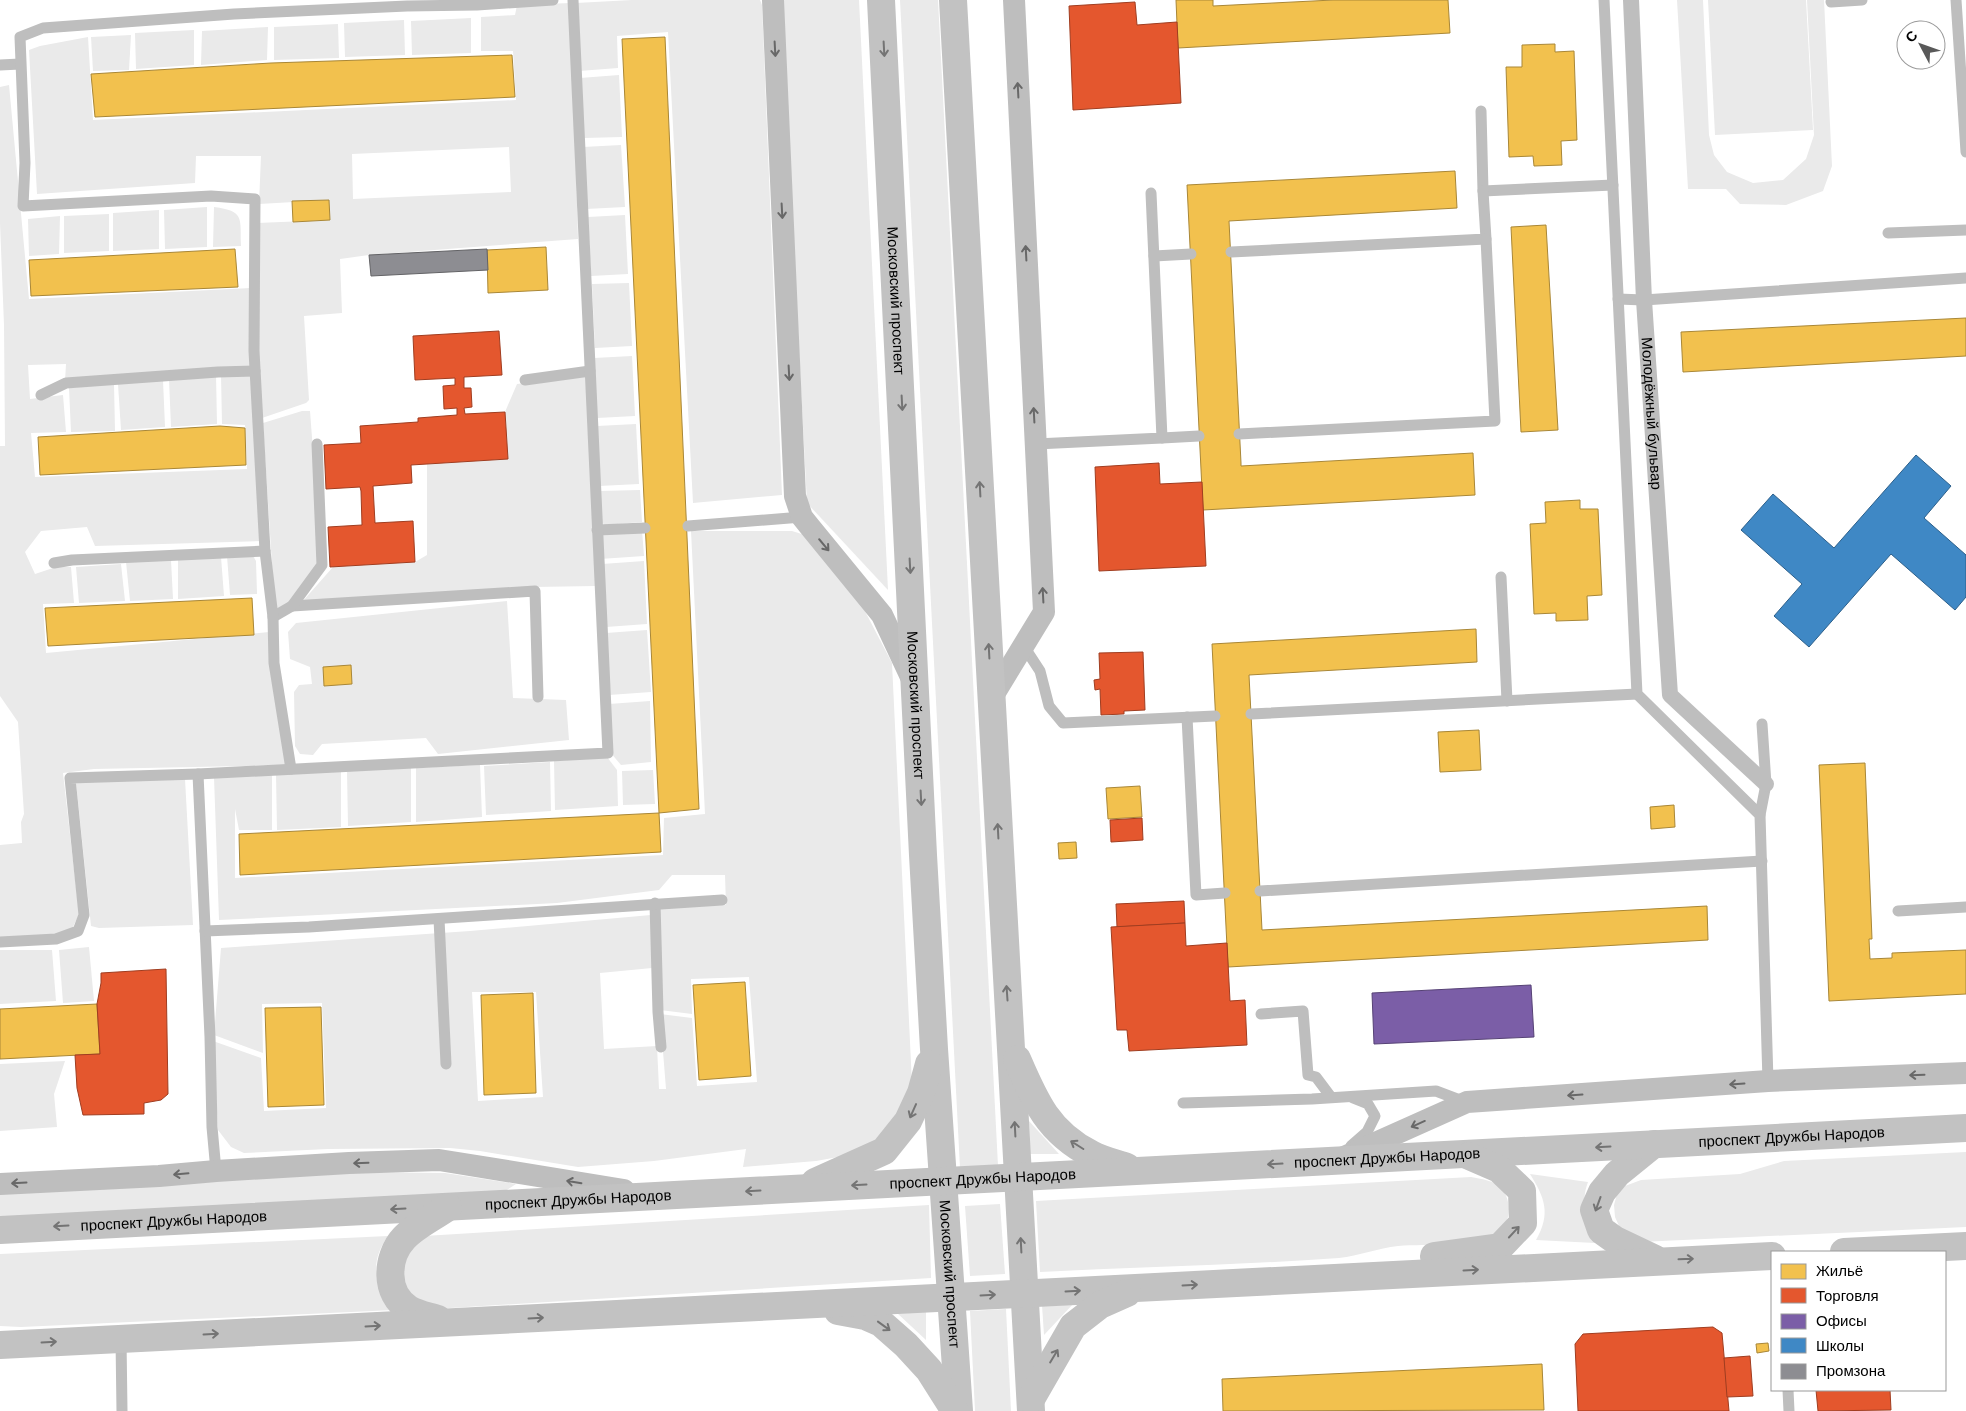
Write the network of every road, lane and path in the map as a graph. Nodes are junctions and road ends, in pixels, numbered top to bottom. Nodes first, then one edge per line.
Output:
1 (553, 0) edge
2 (573, 0) edge
3 (773, 0) edge
4 (882, 0) edge
5 (953, 0) edge
6 (1014, 0) edge
7 (1604, 0) edge
8 (1631, 0) edge
9 (1862, 0) edge
10 (1956, 0) edge
11 (1831, 2) dead end
12 (20, 64) junction
13 (0, 65) edge
14 (1481, 111) dead end
15 (1966, 152) edge
16 (1613, 185) junction
17 (1483, 191) junction
18 (1151, 193) dead end
19 (1966, 230) edge
20 (1888, 233) dead end
21 (1486, 239) junction
22 (1231, 252) dead end
23 (1191, 254) dead end
24 (1154, 256) junction
25 (1966, 278) edge
26 (1618, 299) junction
27 (1644, 300) junction
28 (255, 371) junction
29 (590, 371) junction
30 (525, 380) dead end
31 (40, 395) dead end
32 (1239, 434) dead end
33 (1199, 436) dead end
34 (1162, 438) junction
35 (317, 444) dead end
36 (1036, 444) junction
37 (802, 517) junction
38 (688, 526) dead end
39 (645, 528) dead end
40 (597, 530) junction
41 (265, 550) junction
42 (54, 563) dead end
43 (1501, 578) dead end
44 (292, 606) junction
45 (273, 617) junction
46 (1023, 645) junction
47 (916, 688) junction
48 (1637, 694) junction
49 (538, 697) dead end
50 (991, 699) junction
51 (1507, 701) junction
52 (1251, 714) dead end
53 (1216, 716) dead end
54 (1187, 717) junction
55 (1762, 724) dead end
56 (291, 769) junction
57 (198, 774) junction
58 (1766, 784) junction
59 (1760, 815) junction
60 (1762, 861) junction
61 (1260, 891) dead end
62 (1225, 893) dead end
63 (722, 900) dead end
64 (655, 904) junction
65 (1966, 907) edge
66 (1898, 910) dead end
67 (439, 919) junction
68 (205, 931) junction
69 (0, 942) edge
70 (1261, 1014) dead end
71 (1010, 1042) junction
72 (661, 1047) dead end
73 (934, 1048) junction
74 (446, 1064) dead end
75 (1966, 1073) edge
76 (1768, 1082) junction
77 (1331, 1097) junction
78 (1351, 1097) junction
79 (1467, 1102) junction
80 (1183, 1103) dead end
81 (1966, 1128) edge
82 (1654, 1144) junction
83 (1463, 1154) junction
84 (1336, 1161) junction
85 (216, 1171) junction
86 (1138, 1171) junction
87 (1018, 1177) junction
88 (943, 1181) junction
89 (0, 1184) edge
90 (801, 1188) junction
91 (657, 1196) junction
92 (448, 1207) junction
93 (0, 1230) edge
94 (1966, 1246) edge
95 (1864, 1251) edge
96 (1771, 1256) edge
97 (1658, 1260) junction
98 (1353, 1277) junction
99 (1141, 1288) junction
100 (1024, 1293) junction
101 (951, 1297) junction
102 (804, 1304) junction
103 (447, 1322) junction
104 (121, 1339) junction
105 (0, 1345) edge
106 (1788, 1391) edge
107 (1030, 1405) edge
108 (122, 1411) edge
109 (955, 1411) edge
110 (959, 1411) edge
111 (1789, 1411) edge

1 - 12 lane
2 - 29 lane
3 -> 37 street
4 -> 47 main road, Московский проспект
50 -> 5 main road
36 -> 6 street
7 - 16 lane
8 - 27 street, Молодёжный бульвар
9 - 11 lane
10 - 15 lane
12 - 13 lane
12 - 28 lane
14 - 17 lane
16 - 17 lane
16 - 26 lane
17 - 21 lane
18 - 24 lane
19 - 20 lane
21 - 22 lane
21 - 32 lane
23 - 24 lane
24 - 34 lane
25 - 27 lane
26 - 27 lane
26 - 48 lane
27 - 58 street, Молодёжный бульвар
28 - 31 lane
28 - 41 lane
29 - 30 lane
29 - 40 lane
33 - 34 lane
34 - 36 lane
35 - 44 lane
46 -> 36 street
37 - 38 lane
37 -> 47 street
39 - 40 lane
40 - 56 lane
41 - 42 lane
41 - 45 lane
43 - 51 lane
44 - 45 lane
44 - 49 lane
45 - 56 lane
46 - 50 street
46 - 54 lane
47 -> 73 main road, Московский проспект
48 - 51 lane
48 - 59 lane
71 -> 50 main road
51 - 52 lane
53 - 54 lane
54 - 62 lane
55 - 58 lane
56 - 57 lane
57 - 68 lane
57 - 69 lane
58 - 59 lane
59 - 60 lane
60 - 61 lane
60 - 76 lane
63 - 64 lane
64 - 67 lane
64 - 72 lane
65 - 66 lane
67 - 68 lane
67 - 74 lane
68 - 85 lane
70 - 77 lane
86 -> 71 main road
87 -> 71 main road
73 - 88 main road, Московский проспект
73 -> 90 main road
75 -> 76 street
76 -> 79 street
77 - 78 lane
77 - 80 lane
78 - 79 lane
78 - 84 lane
79 -> 84 street
81 - 82 main road, проспект Дружбы Народов
82 -> 83 main road, проспект Дружбы Народов
82 -> 97 main road
83 - 84 main road, проспект Дружбы Народов
98 -> 83 main road
84 -> 86 main road, проспект Дружбы Народов
85 -> 89 street
91 -> 85 street
86 - 87 main road, проспект Дружбы Народов
87 - 88 main road, проспект Дружбы Народов
100 -> 87 main road
88 -> 90 main road, проспект Дружбы Народов
88 - 101 main road, Московский проспект
90 -> 91 main road, проспект Дружбы Народов
91 - 92 main road, проспект Дружбы Народов
92 -> 93 main road, проспект Дружбы Народов
92 - 103 main road
94 - 95 main road
97 -> 96 main road
98 -> 97 main road
99 -> 98 main road
100 -> 99 main road
107 -> 99 main road
101 -> 100 main road
100 - 107 main road
101 - 102 main road
101 - 110 main road, Московский проспект
103 -> 102 main road
102 -> 109 main road
104 -> 103 main road
105 -> 104 main road
104 - 108 lane
106 - 111 lane

